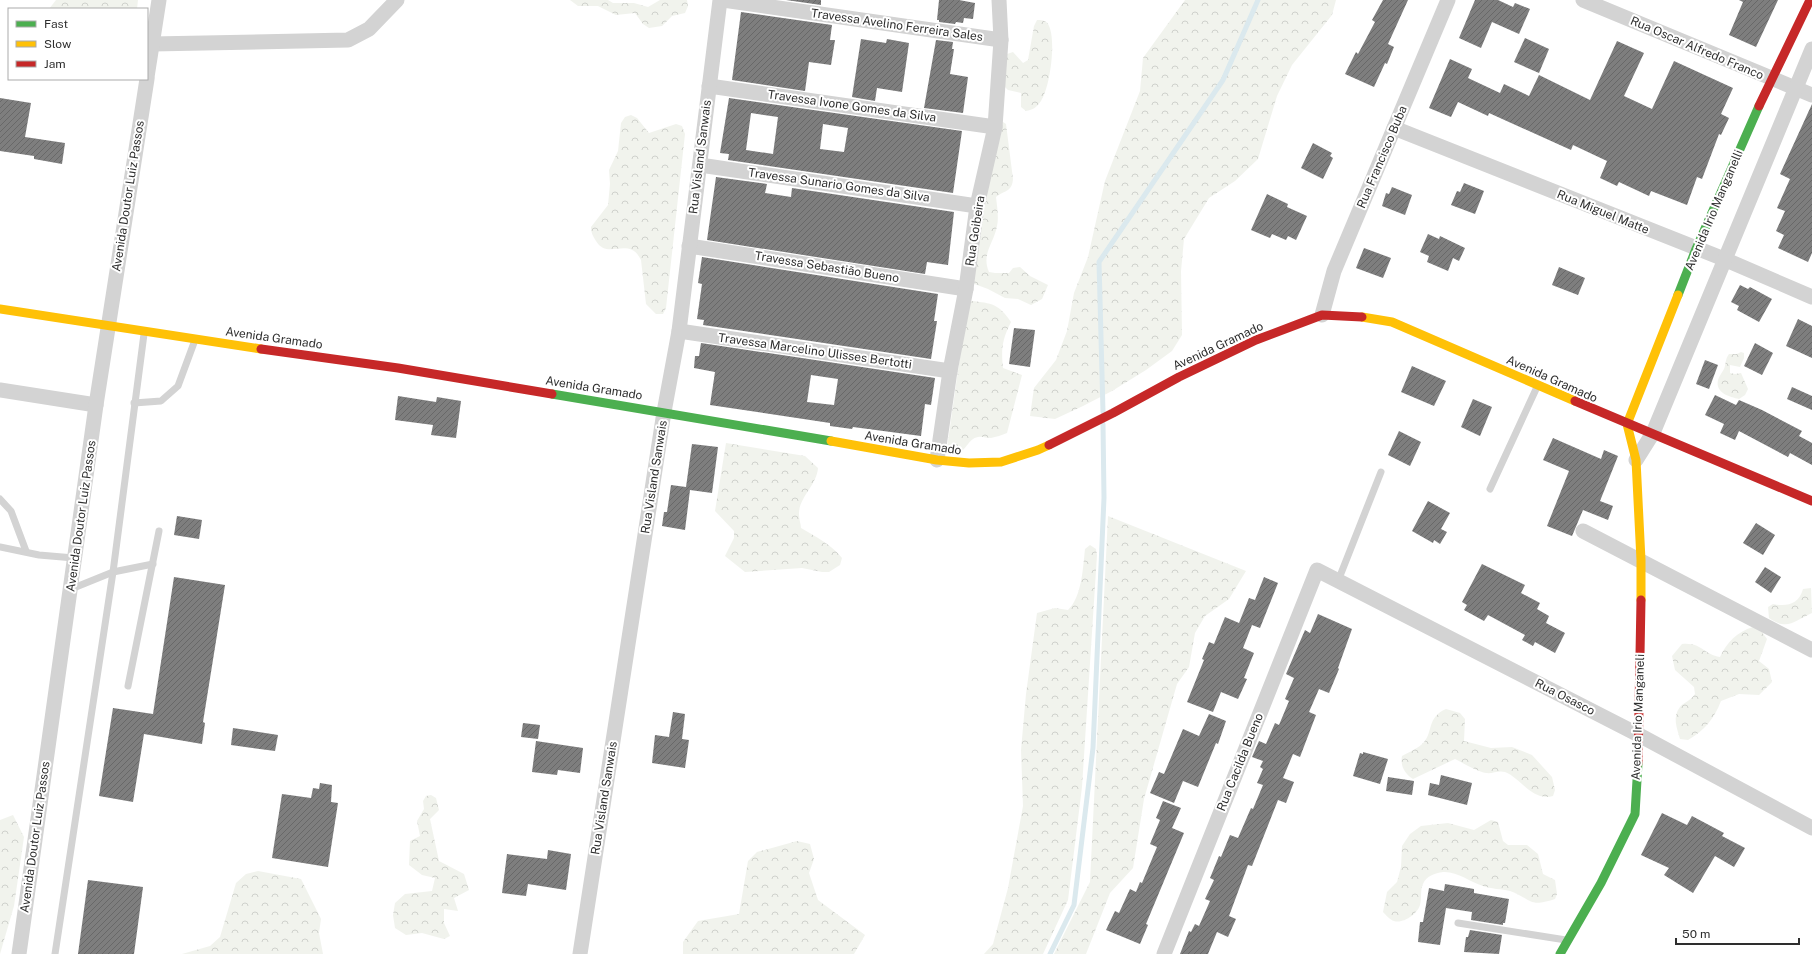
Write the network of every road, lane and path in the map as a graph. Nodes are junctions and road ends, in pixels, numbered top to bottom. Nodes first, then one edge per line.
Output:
1 (159, 0) edge
2 (397, 0) edge
3 (721, 0) edge
4 (999, 0) edge
5 (1448, 0) edge
6 (1583, 0) edge
7 (1810, 0) edge
8 (1001, 40) junction
9 (152, 44) junction
10 (1812, 49) edge
11 (148, 71) edge
12 (1772, 79) junction
13 (147, 80) edge
14 (709, 86) junction
15 (1796, 88) junction
16 (1812, 95) edge
17 (995, 127) junction
18 (1394, 128) junction
19 (700, 165) junction
20 (977, 206) junction
21 (689, 246) junction
22 (1696, 249) junction
23 (1724, 259) junction
24 (966, 289) junction
25 (1812, 297) edge
26 (0, 309) edge
27 (1322, 315) junction
28 (108, 325) junction
29 (680, 331) junction
30 (144, 332) junction
31 (195, 339) junction
32 (950, 371) junction
33 (1538, 385) junction
34 (0, 390) edge
35 (134, 403) junction
36 (96, 406) junction
37 (664, 412) junction
38 (1627, 424) junction
39 (1653, 433) junction
40 (937, 460) junction
41 (1636, 460) junction
42 (1381, 472) dead end
43 (1490, 489) dead end
44 (0, 499) edge
45 (1812, 501) edge
46 (159, 531) dead end
47 (1583, 531) dead end
48 (0, 547) edge
49 (26, 551) junction
50 (74, 558) junction
51 (1641, 560) junction
52 (153, 564) junction
53 (1317, 570) joint
54 (113, 572) junction
55 (1338, 580) junction
56 (71, 589) junction
57 (1812, 650) edge
58 (128, 686) dead end
59 (1639, 735) junction
60 (1812, 828) edge
61 (1458, 923) dead end
62 (1568, 940) junction
63 (19, 954) edge
64 (55, 954) edge
65 (580, 954) edge
66 (1164, 954) edge
67 (1560, 954) edge

1 - 9 street, Avenida Doutor Luiz Passos
2 - 9 street
3 - 8 street, Travessa Avelino Ferreira Sales
3 - 14 street, Rua Visland Sanwais
4 - 8 street, Rua Goibeira
5 - 18 street, Rua Francisco Buba
6 - 12 street, Rua Oscar Alfredo Franco
7 - 12 street, Avenida Irio Manganelli
8 - 17 street, Rua Goibeira
9 - 11 street, Avenida Doutor Luiz Passos
10 - 15 street
12 - 15 street, Rua Oscar Alfredo Franco
12 - 22 street, Avenida Irio Manganelli
13 - 28 street, Avenida Doutor Luiz Passos
14 - 17 street, Travessa Ivone Gomes da Silva
14 - 19 street, Rua Visland Sanwais
15 - 16 street, Rua Oscar Alfredo Franco
15 - 23 street
17 - 20 street, Rua Goibeira
18 - 22 street, Rua Miguel Matte
18 - 27 street, Rua Francisco Buba
19 - 20 street, Travessa Sunario Gomes da Silva
19 - 21 street, Rua Visland Sanwais
20 - 24 street, Rua Goibeira
21 - 24 street, Travessa Sebastião Bueno
21 - 29 street, Rua Visland Sanwais
22 - 23 street, Rua Miguel Matte
22 - 38 street, Avenida Irio Manganelli
23 - 25 street, Rua Miguel Matte
23 - 39 street
24 - 32 street, Rua Goibeira
26 - 28 street, Avenida Gramado
27 - 33 street, Avenida Gramado
27 - 40 street, Avenida Gramado
28 - 30 street, Avenida Gramado
28 - 36 street, Avenida Doutor Luiz Passos
29 - 32 street, Travessa Marcelino Ulisses Bertotti
29 - 37 street, Rua Visland Sanwais
30 - 31 street, Avenida Gramado
30 - 35 lane
31 - 35 lane
31 - 37 street, Avenida Gramado
32 - 40 street, Rua Goibeira
33 - 38 street, Avenida Gramado
33 - 43 lane
34 - 36 street
35 - 54 lane
36 - 50 street, Avenida Doutor Luiz Passos
37 - 40 street, Avenida Gramado
37 - 65 street, Rua Visland Sanwais
38 - 39 street, Avenida Gramado
38 - 41 street, Avenida Irio Manganeli
39 - 41 street
39 - 45 street, Avenida Gramado
41 - 51 street, Avenida Irio Manganeli
42 - 55 lane
44 - 49 lane
46 - 52 lane
47 - 51 street
48 - 49 lane
49 - 50 lane
50 - 56 street, Avenida Doutor Luiz Passos
51 - 57 street
51 - 59 street, Avenida Irio Manganeli
52 - 54 lane
52 - 58 lane
53 - 55 street, Rua Osasco
53 - 66 street, Rua Cacilda Bueno
54 - 56 lane
54 - 64 lane
55 - 59 street, Rua Osasco
56 - 63 street, Avenida Doutor Luiz Passos
59 - 60 street, Rua Osasco
59 - 62 street, Avenida Irio Manganeli
61 - 62 lane
62 - 67 street, Avenida Irio Manganeli

